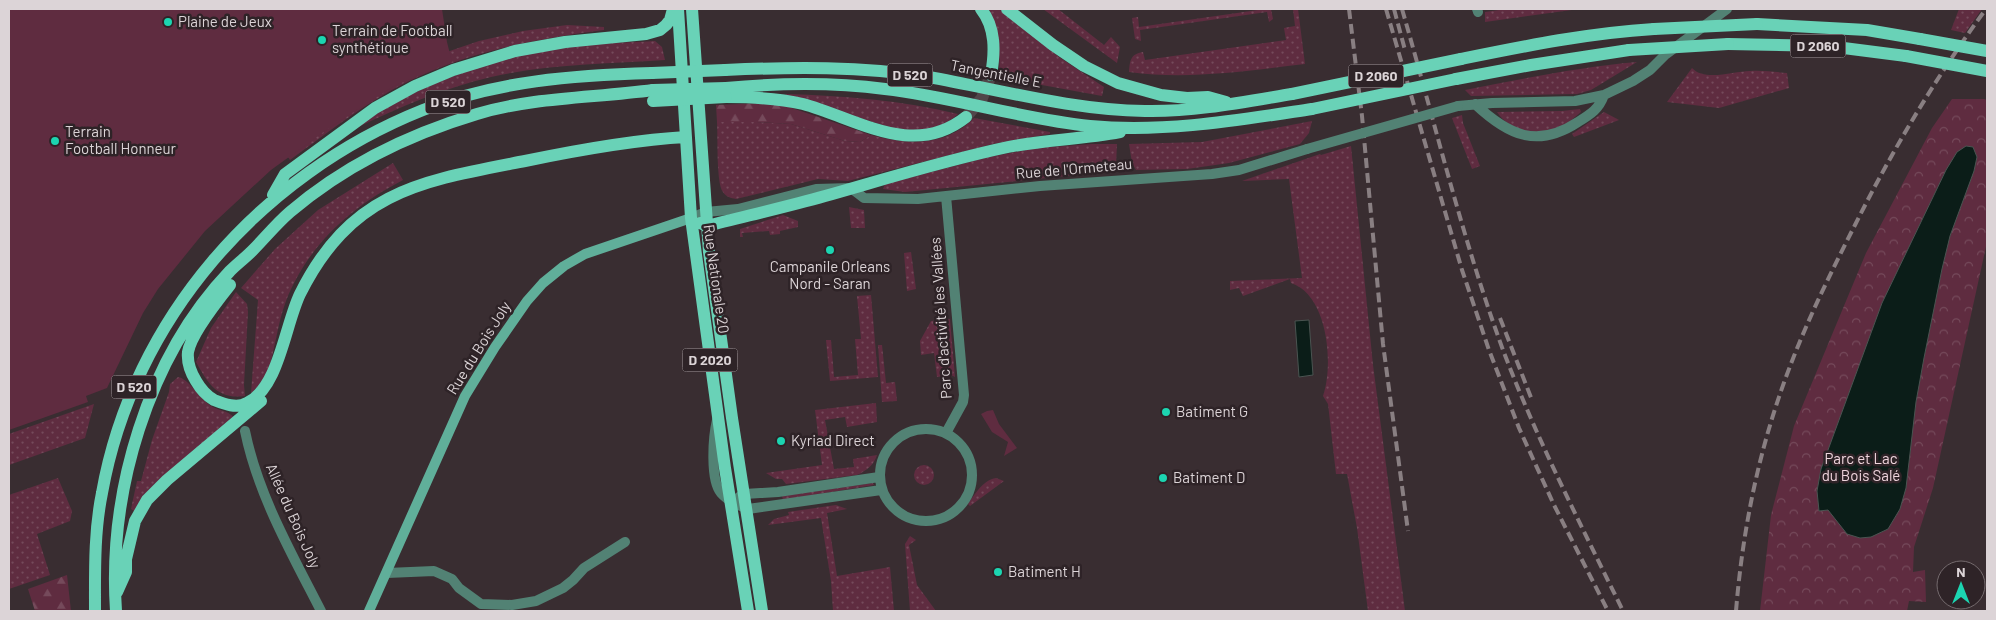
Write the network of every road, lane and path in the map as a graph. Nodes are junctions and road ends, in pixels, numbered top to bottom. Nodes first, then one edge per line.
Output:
1 (673, 9) edge
2 (678, 9) edge
3 (692, 9) edge
4 (981, 9) edge
5 (1007, 9) edge
6 (1727, 9) edge
7 (1987, 51) edge
8 (1987, 71) edge
9 (992, 75) tunnel mouth
10 (726, 93) junction
11 (1604, 95) junction
12 (1232, 104) junction
13 (1475, 104) junction
14 (966, 117) tunnel mouth
15 (1092, 132) junction
16 (686, 137) junction
17 (851, 188) junction
18 (946, 196) junction
19 (796, 198) junction
20 (269, 203) junction
21 (706, 212) junction
22 (691, 218) junction
23 (707, 226) junction
24 (252, 252) junction
25 (292, 314) junction
26 (245, 431) dead end
27 (946, 434) junction
28 (879, 477) junction
29 (881, 490) junction
30 (745, 494) junction
31 (730, 501) junction
32 (748, 509) junction
33 (625, 542) dead end
34 (387, 572) junction
35 (115, 596) junction
36 (95, 611) edge
37 (116, 611) edge
38 (321, 611) edge
39 (369, 611) edge
40 (748, 611) edge
41 (762, 611) edge

1 - 20 main road
2 - 16 main road, Rue Nationale 20 / D 2020
3 - 21 main road, Rue Nationale 20 / D 2020
4 - 9 main road
5 - 12 main road
6 - 11 street
7 - 12 main road, D 2060, bridge
8 - 15 main road, D 2060, bridge
10 - 14 main road
10 - 15 main road, D 520
10 - 24 main road, D 520, bridge
11 - 13 street, Rue de l'Ormeteau
11 - 13 street
12 - 20 main road, Tangentielle E / D 520, bridge
13 - 18 street, Rue de l'Ormeteau, bridge
15 - 17 main road
16 - 22 main road, Rue Nationale 20 / D 2020
16 - 25 main road
17 - 18 street, Rue de l'Ormeteau
17 - 19 main road
18 - 27 street, Parc d'activité les Vallées
19 - 21 street
19 - 23 main road
20 - 36 main road, D 520
21 - 22 street
21 - 23 main road, D 2020
22 - 23 main road
22 - 31 main road, Rue Nationale 20 / D 2020
22 - 34 street, Rue du Bois Joly
23 - 30 main road, Rue Nationale 20 / D 2020
24 - 25 main road
24 - 35 main road, D 520
25 - 35 main road
26 - 38 street, Allée du Bois Joly
27 - 28 street
27 - 29 street
28 - 29 street
28 - 30 street
29 - 32 street
30 - 31 street
30 - 32 main road, Rue Nationale 20 / D 2020
31 - 32 street
31 - 40 main road, Rue Nationale 20 / D 2020
32 - 41 main road, Rue Nationale 20 / D 2020
33 - 34 street
34 - 39 street, Rue du Bois Joly
35 - 37 main road, D 520

